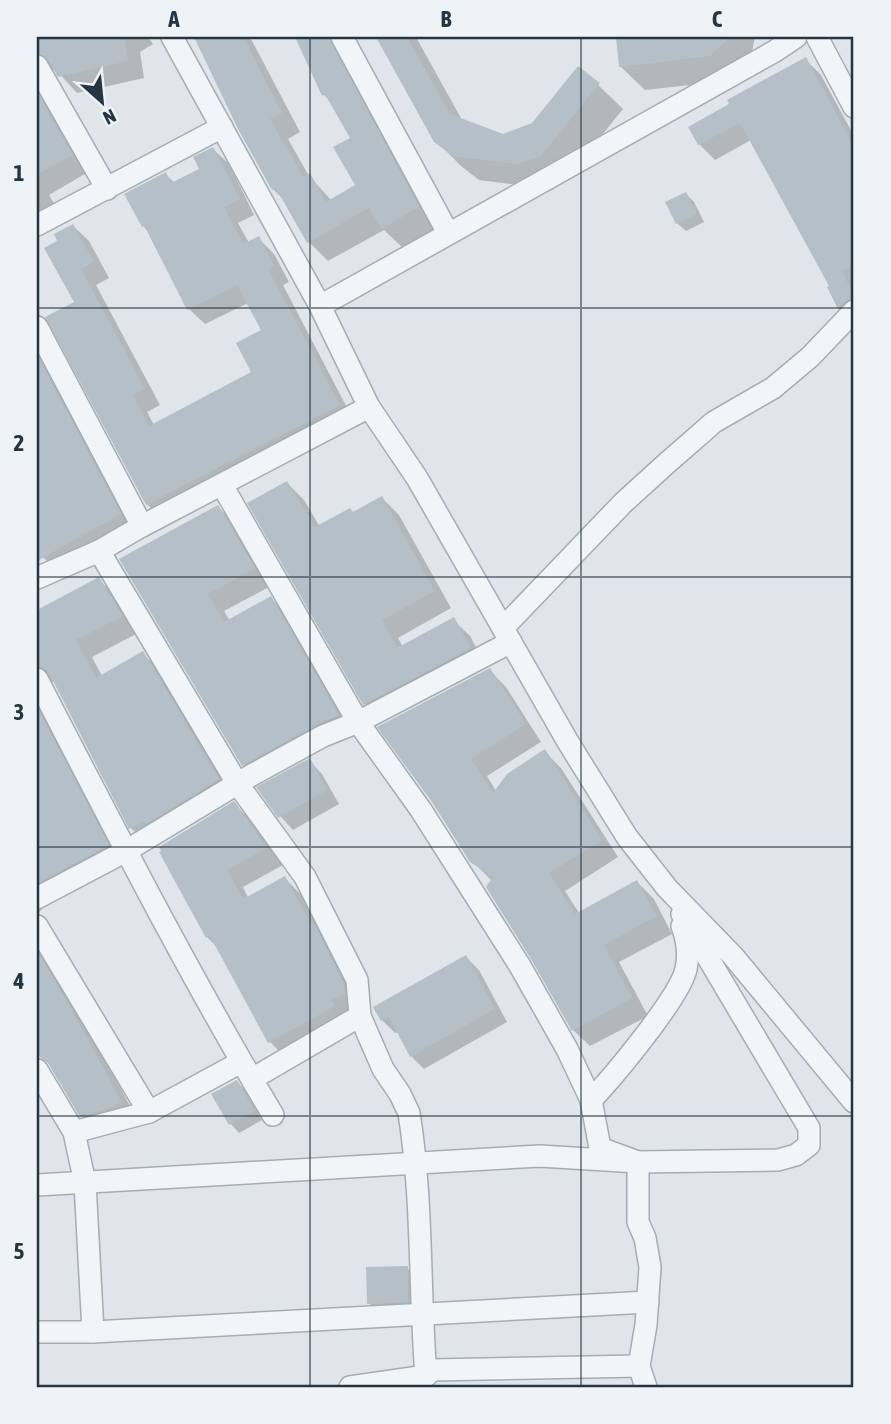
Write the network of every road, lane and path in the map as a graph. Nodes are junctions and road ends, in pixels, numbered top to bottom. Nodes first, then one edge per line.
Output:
1 (172, 37) edge
2 (342, 37) edge
3 (796, 37) edge
4 (817, 37) edge
5 (37, 66) edge
6 (848, 75) edge
7 (854, 107) edge
8 (222, 127) junction
9 (107, 189) junction
10 (37, 225) edge
11 (448, 233) junction
12 (320, 306) junction
13 (854, 311) edge
14 (37, 327) edge
15 (369, 407) junction
16 (222, 485) junction
17 (142, 526) junction
18 (99, 551) junction
19 (37, 578) edge
20 (507, 635) junction
21 (37, 679) edge
22 (358, 722) junction
23 (237, 783) junction
24 (126, 851) junction
25 (667, 888) junction
26 (37, 898) edge
27 (37, 926) edge
28 (360, 1016) junction
29 (37, 1070) edge
30 (246, 1071) junction
31 (591, 1100) junction
32 (854, 1102) edge
33 (149, 1112) junction
34 (273, 1115) dead end
35 (74, 1132) junction
36 (638, 1161) junction
37 (414, 1163) junction
38 (85, 1183) junction
39 (37, 1185) edge
40 (648, 1302) junction
41 (421, 1315) junction
42 (37, 1332) edge
43 (93, 1332) junction
44 (639, 1366) junction
45 (426, 1377) junction
46 (350, 1387) edge
47 (646, 1387) edge

1 - 8 street
2 - 11 street
3 - 11 street
4 - 6 street
5 - 9 street
6 - 7 street
8 - 9 street
8 - 12 street
9 - 10 street
11 - 12 street
12 - 15 street
13 - 20 street
14 - 17 street
15 - 16 street
15 - 20 street
16 - 17 street
16 - 22 street
17 - 18 street
18 - 19 street
18 - 23 street
20 - 22 street
20 - 25 street
21 - 24 street
22 - 23 street
22 - 31 street
23 - 24 street
23 - 28 street
24 - 26 street
24 - 30 street
25 - 31 street
25 - 32 street
25 - 36 street
27 - 33 street
28 - 30 street
28 - 37 street
29 - 35 street
30 - 33 street
30 - 34 street
31 - 36 street
33 - 35 street
35 - 38 street
36 - 37 street
36 - 40 street
37 - 38 street
37 - 41 street
38 - 39 street
38 - 43 street
40 - 41 street
40 - 44 street
41 - 43 street
41 - 45 street
42 - 43 street
44 - 45 street
44 - 47 street
45 - 46 street

